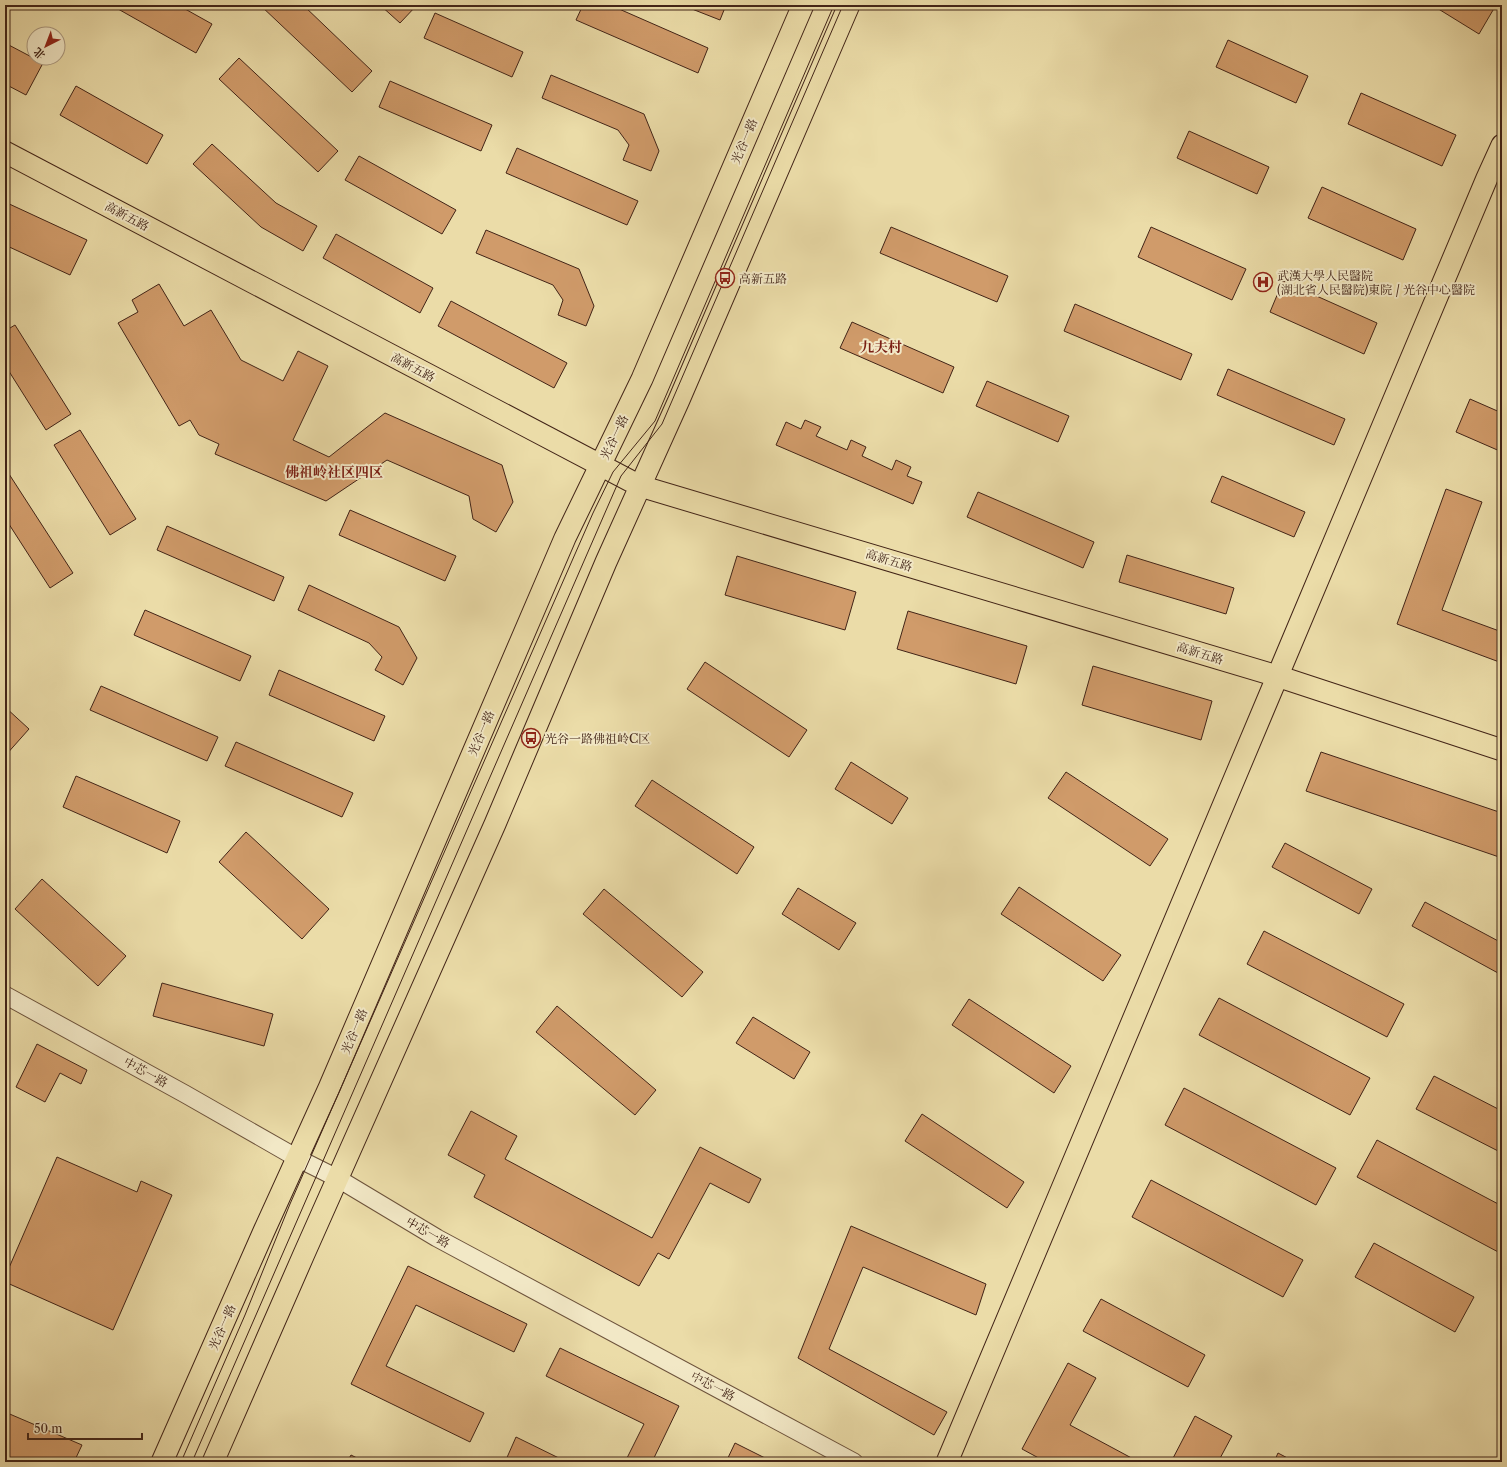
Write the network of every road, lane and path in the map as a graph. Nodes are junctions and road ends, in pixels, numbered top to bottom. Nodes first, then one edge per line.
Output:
1 (803, 5) edge
2 (849, 5) edge
3 (1502, 145) edge
4 (5, 152) edge
5 (1502, 172) edge
6 (600, 465) junction
7 (640, 486) junction
8 (1283, 678) junction
9 (1502, 750) edge
10 (5, 995) edge
11 (297, 1158) junction
12 (338, 1178) junction
13 (162, 1462) edge
14 (213, 1462) edge
15 (854, 1462) edge
16 (947, 1462) edge
17 (959, 1462) edge

1 - 6 main road, 光谷一路
2 - 7 main road
3 - 8 main road
4 - 6 main road, 高新五路
5 - 8 main road
6 - 7 main road, 高新五路
6 - 11 main road, 光谷一路
7 - 8 main road, 高新五路
7 - 12 main road
8 - 9 main road, 高新五路
8 - 16 main road
8 - 17 main road
10 - 11 street, 中芯一路
11 - 12 street, 中芯一路
11 - 13 main road, 光谷一路
12 - 14 main road
12 - 15 street, 中芯一路

